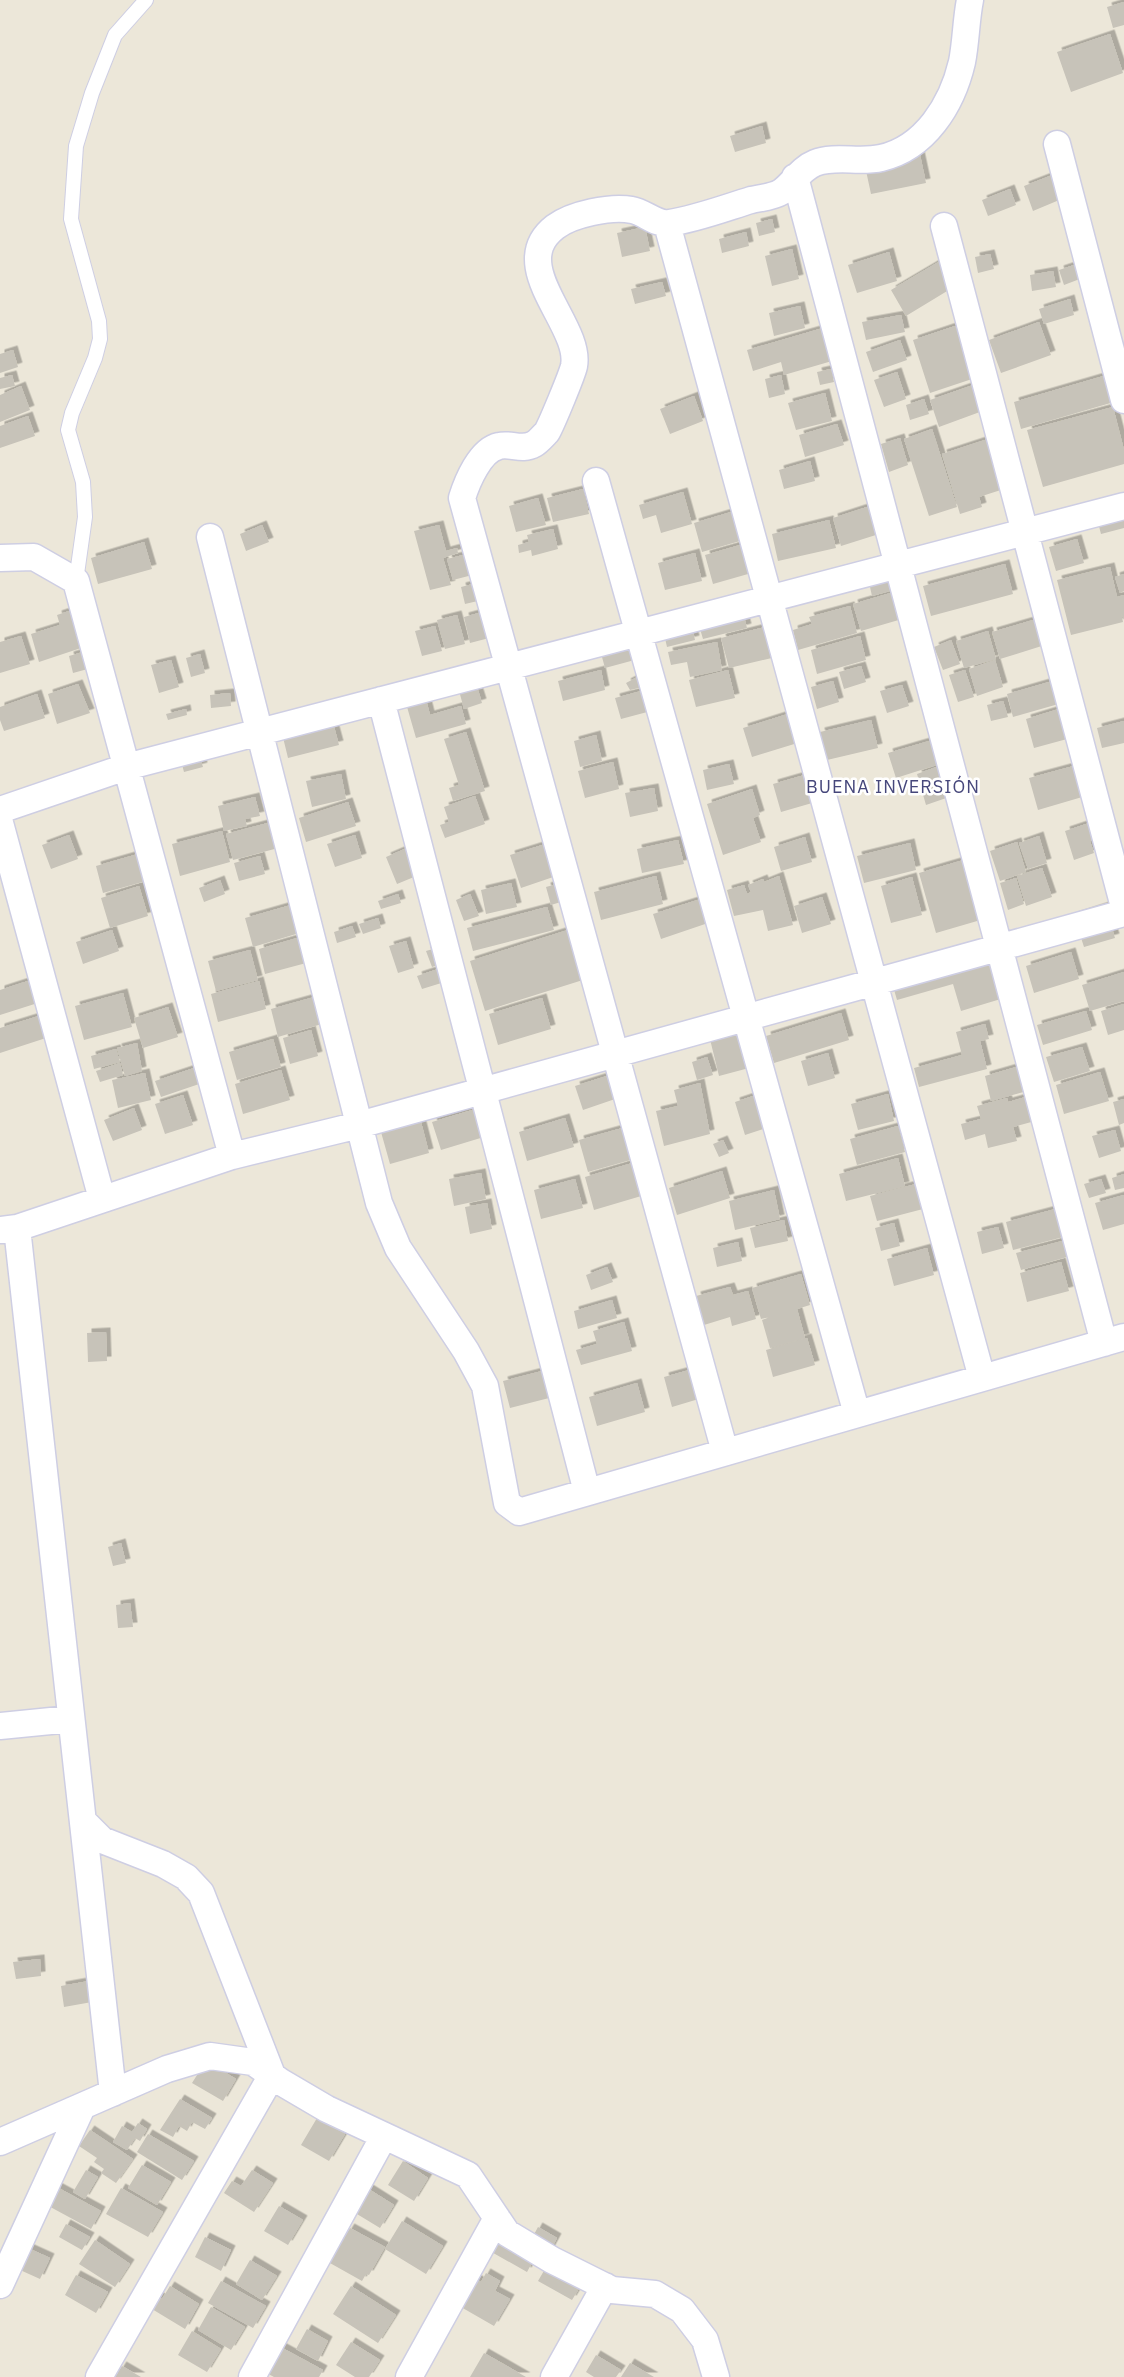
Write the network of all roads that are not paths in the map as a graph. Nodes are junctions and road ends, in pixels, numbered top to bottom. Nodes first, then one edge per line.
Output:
1 (146, 0) edge
2 (970, 0) edge
3 (1057, 144) dead end
4 (795, 177) junction
5 (667, 224) junction
6 (944, 226) dead end
7 (1124, 400) edge
8 (596, 481) dead end
9 (1124, 506) edge
10 (1025, 532) junction
11 (210, 537) dead end
12 (0, 558) edge
13 (896, 566) junction
14 (76, 581) junction
15 (769, 599) junction
16 (639, 633) junction
17 (508, 667) junction
18 (381, 700) junction
19 (260, 732) junction
20 (126, 767) junction
21 (0, 810) edge
22 (0, 823) edge
23 (1124, 907) edge
24 (1124, 913) edge
25 (999, 948) junction
26 (874, 983) junction
27 (746, 1018) junction
28 (615, 1054) junction
29 (483, 1091) junction
30 (359, 1125) junction
31 (232, 1156) junction
32 (102, 1199) junction
33 (8, 1229) edge
34 (1114, 1340) edge
35 (982, 1378) junction
36 (857, 1414) junction
37 (725, 1452) junction
38 (587, 1492) junction
39 (71, 1718) junction
40 (0, 1726) edge
41 (83, 1821) junction
42 (272, 2075) junction
43 (113, 2093) junction
44 (82, 2106) junction
45 (384, 2136) junction
46 (0, 2142) edge
47 (498, 2218) junction
48 (0, 2285) edge
49 (605, 2286) junction
50 (709, 2371) edge
51 (99, 2377) edge
52 (252, 2377) edge
53 (409, 2377) edge
54 (554, 2377) edge

1 - 14 lane
2 - 4 street
3 - 7 street
4 - 5 street
4 - 13 street
5 - 15 street
5 - 17 street
6 - 10 street
8 - 16 street
9 - 10 street
10 - 13 street
10 - 23 street
11 - 19 street
12 - 14 street
13 - 15 street
13 - 25 street
14 - 20 street
15 - 16 street
15 - 26 street
16 - 17 street
16 - 27 street
17 - 18 street
17 - 28 street
18 - 19 street
18 - 29 street
19 - 20 street
19 - 30 street
20 - 21 street
20 - 31 street
22 - 32 street
24 - 25 street
25 - 26 street
25 - 34 street
26 - 27 street
26 - 35 street
27 - 28 street
27 - 36 street
28 - 29 street
28 - 37 street
29 - 30 street
29 - 38 street
30 - 31 street
30 - 38 street
31 - 32 street
32 - 33 street
33 - 39 street
34 - 35 street
35 - 36 street
36 - 37 street
37 - 38 street
39 - 40 street
39 - 41 street
41 - 42 street
41 - 43 street
42 - 43 street
42 - 45 street
42 - 51 street
43 - 44 street
44 - 46 street
44 - 48 street
45 - 47 street
45 - 52 street
47 - 49 street
47 - 53 street
49 - 50 street
49 - 54 street

